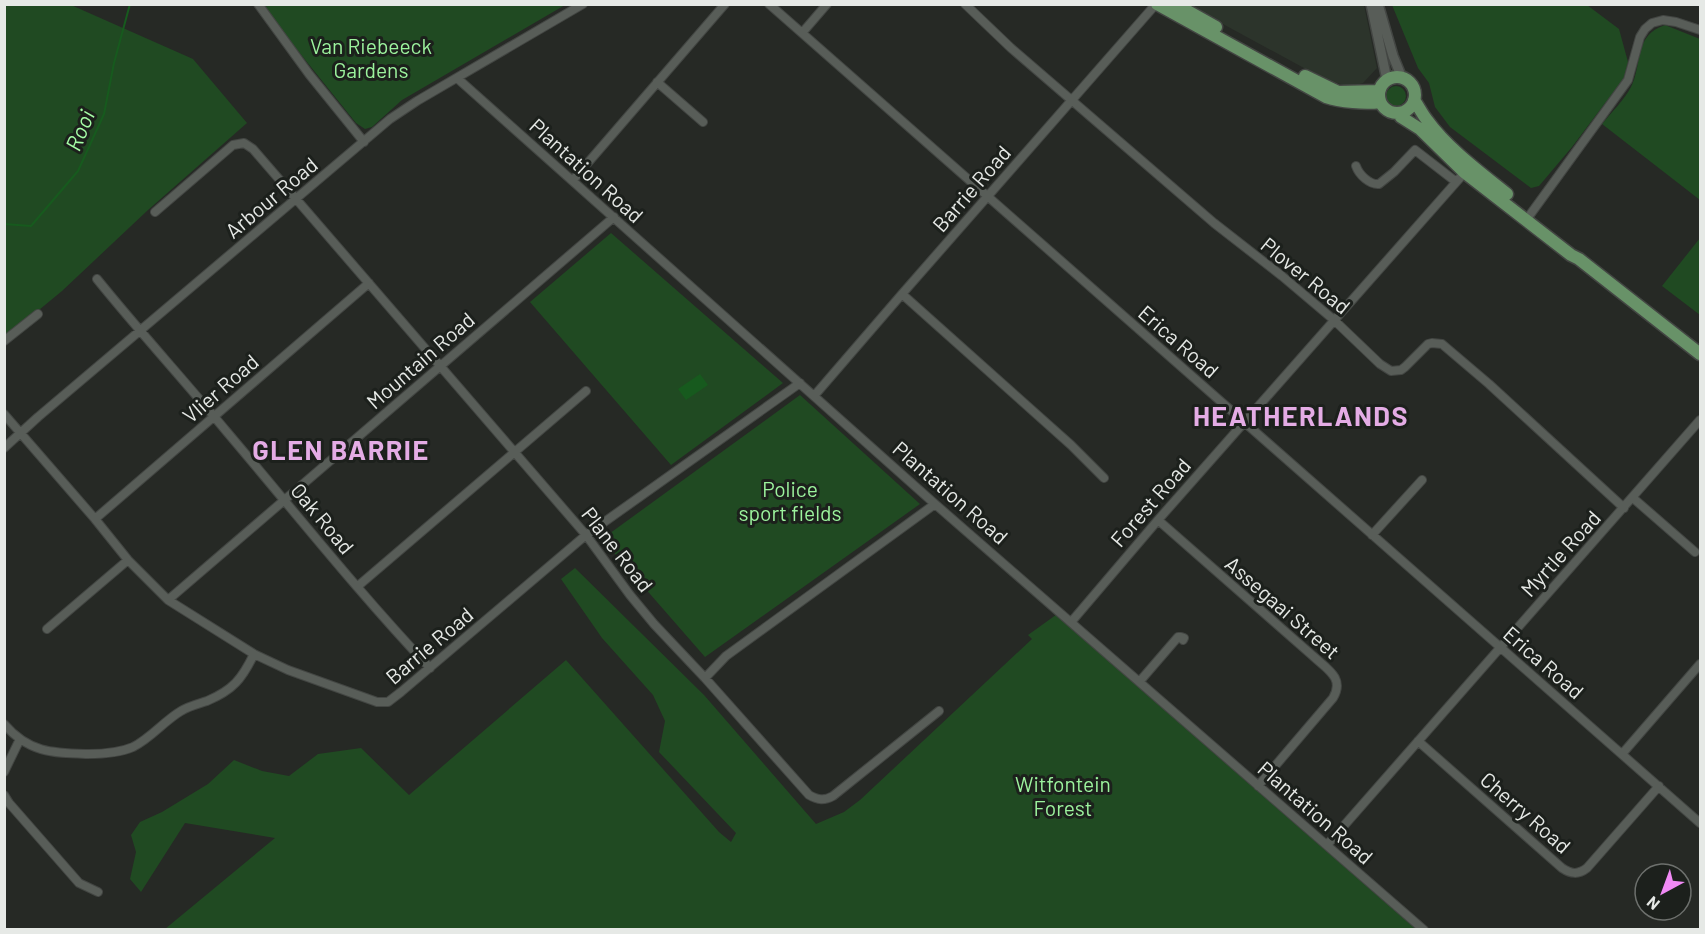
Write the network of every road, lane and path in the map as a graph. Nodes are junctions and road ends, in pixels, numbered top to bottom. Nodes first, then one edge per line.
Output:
1 (258, 4) edge
2 (583, 4) edge
3 (725, 4) edge
4 (769, 4) edge
5 (827, 4) edge
6 (966, 4) edge
7 (1157, 4) edge
8 (1175, 4) edge
9 (1371, 4) edge
10 (1378, 4) edge
11 (1701, 30) edge
12 (802, 33) junction
13 (457, 78) junction
14 (1402, 78) junction
15 (1387, 80) junction
16 (657, 82) junction
17 (1379, 96) junction
18 (1414, 100) junction
19 (1072, 101) junction
20 (1399, 114) junction
21 (703, 122) dead end
22 (364, 142) junction
23 (1356, 166) dead end
24 (1464, 173) junction
25 (573, 180) junction
26 (987, 196) junction
27 (297, 198) junction
28 (155, 212) dead end
29 (614, 217) junction
30 (1529, 217) junction
31 (97, 279) dead end
32 (369, 283) junction
33 (902, 294) junction
34 (38, 314) dead end
35 (1334, 320) junction
36 (140, 331) junction
37 (4, 341) edge
38 (1701, 354) edge
39 (441, 366) junction
40 (800, 383) junction
41 (586, 391) dead end
42 (814, 396) junction
43 (4, 414) edge
44 (214, 416) junction
45 (1701, 420) edge
46 (1244, 423) junction
47 (21, 433) junction
48 (4, 448) edge
49 (515, 451) junction
50 (1104, 478) dead end
51 (1422, 480) dead end
52 (1633, 498) junction
53 (284, 500) junction
54 (935, 504) junction
55 (1624, 508) junction
56 (95, 519) junction
57 (1158, 520) junction
58 (586, 535) junction
59 (1372, 535) junction
60 (1695, 552) dead end
61 (128, 560) junction
62 (357, 586) junction
63 (168, 600) junction
64 (1072, 621) junction
65 (47, 628) dead end
66 (1183, 640) dead end
67 (1500, 648) junction
68 (254, 654) junction
69 (1701, 663) edge
70 (430, 668) junction
71 (705, 678) junction
72 (1140, 681) junction
73 (939, 711) dead end
74 (4, 724) edge
75 (20, 739) junction
76 (1418, 741) junction
77 (1622, 754) junction
78 (4, 772) edge
79 (1258, 786) junction
80 (1659, 786) junction
81 (4, 795) edge
82 (1701, 823) edge
83 (1327, 845) junction
84 (98, 892) dead end
85 (1424, 930) edge

1 - 22 street
2 - 13 street, Arbour Road
3 - 16 street
4 - 12 street, Erica Road
5 - 12 street
6 - 19 street, Plover Road
7 - 17 highway
7 - 19 street, Barrie Road
8 - 17 highway
9 - 15 street
10 - 14 street
11 - 30 street
12 - 26 street, Erica Road
13 - 22 street, Arbour Road
13 - 25 street, Plantation Road
14 - 15 highway
14 - 18 highway
15 - 17 highway
16 - 21 street
16 - 25 street
17 - 20 highway
18 - 20 highway
18 - 24 highway
19 - 26 street, Barrie Road
19 - 35 street, Plover Road
20 - 24 highway
22 - 27 street, Arbour Road
23 - 24 street
24 - 30 highway
24 - 35 street, Forest Road
25 - 29 street, Plantation Road
26 - 33 street, Barrie Road
26 - 46 street, Erica Road
27 - 28 street, Plane Road
27 - 32 street, Plane Road
27 - 36 street, Arbour Road
29 - 39 street, Mountain Road
29 - 40 street, Plantation Road
30 - 38 highway
31 - 36 street, Oak Road
32 - 39 street, Plane Road
32 - 44 street, Vlier Road
33 - 42 street, Barrie Road
33 - 50 street
34 - 37 street
35 - 46 street, Forest Road
35 - 55 street, Plover Road
36 - 44 street, Oak Road
36 - 47 street, Arbour Road
39 - 49 street, Plane Road
39 - 53 street, Mountain Road
40 - 42 street, Plantation Road
40 - 58 street, Barrie Road
41 - 49 street
42 - 54 street, Plantation Road
43 - 47 street, Barrie Road
44 - 53 street, Oak Road
44 - 56 street, Vlier Road
45 - 52 street, Myrtle Road
46 - 57 street, Forest Road
46 - 59 street, Erica Road
47 - 48 street, Arbour Road
47 - 56 street, Barrie Road
49 - 58 street, Plane Road
49 - 62 street
51 - 59 street
52 - 55 street, Myrtle Road
52 - 60 street
53 - 62 street, Oak Road
53 - 63 street, Mountain Road
54 - 64 street, Plantation Road
54 - 71 street
55 - 67 street, Myrtle Road
56 - 61 street, Barrie Road
57 - 64 street, Forest Road
57 - 79 street, Assegaai Street
58 - 70 street, Barrie Road
58 - 71 street, Plane Road
59 - 67 street, Erica Road
61 - 63 street, Barrie Road
61 - 65 street
62 - 70 street, Oak Road
63 - 68 street, Barrie Road
64 - 72 street, Plantation Road
66 - 72 street
67 - 76 street, Myrtle Road
67 - 77 street, Erica Road
68 - 70 street, Barrie Road
68 - 75 street
69 - 77 street
71 - 73 street, Plane Road
72 - 79 street, Plantation Road
74 - 75 street
75 - 78 street
76 - 80 street, Cherry Road
76 - 83 street, Myrtle Road
77 - 80 street, Erica Road
79 - 83 street, Plantation Road
80 - 82 street, Erica Road
81 - 84 street
83 - 85 street, Plantation Road

